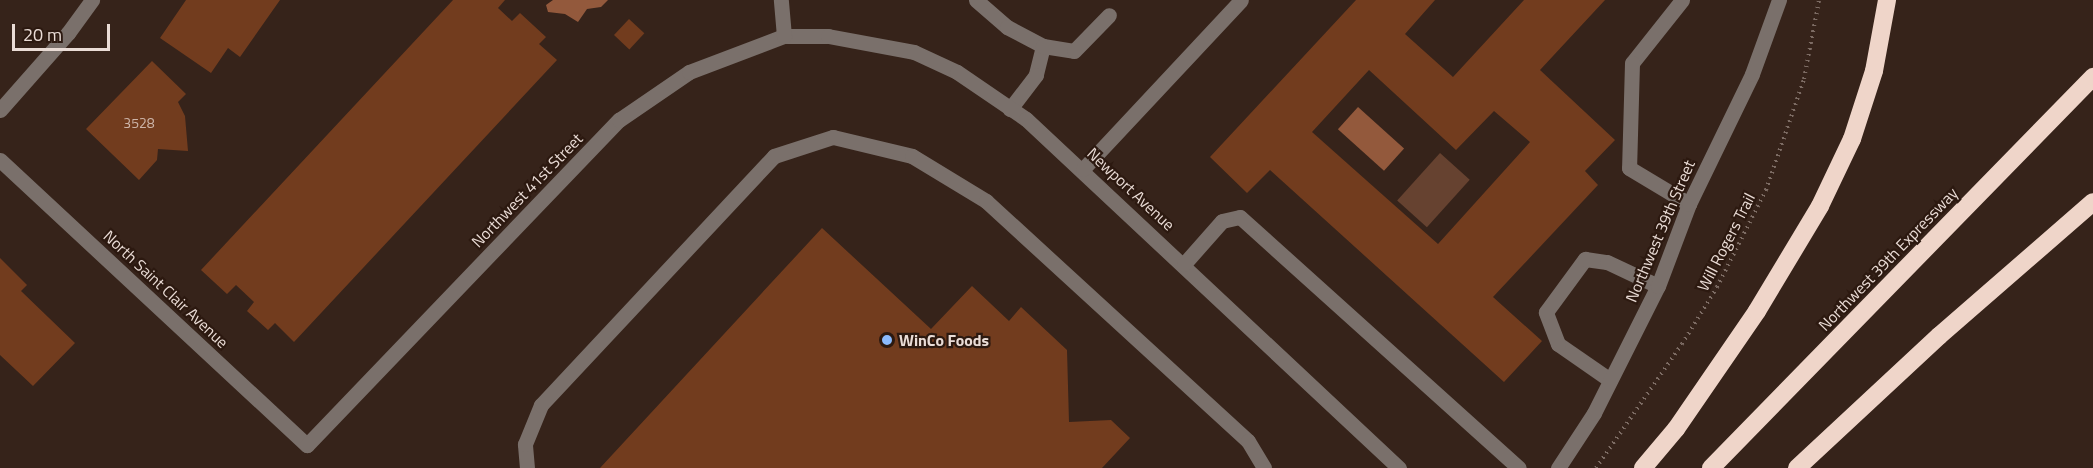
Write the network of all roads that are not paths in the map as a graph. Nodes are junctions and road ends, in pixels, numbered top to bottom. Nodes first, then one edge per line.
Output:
1 (92, 0) edge
2 (781, 0) edge
3 (976, 0) edge
4 (1241, 0) edge
5 (1682, 0) edge
6 (1779, 0) edge
7 (1887, 0) edge
8 (1109, 15) dead end
9 (784, 36) junction
10 (1043, 46) junction
11 (2093, 77) edge
12 (1010, 109) junction
13 (0, 110) edge
14 (0, 160) edge
15 (1083, 168) junction
16 (2093, 202) edge
17 (1689, 204) junction
18 (1184, 264) junction
19 (1658, 286) junction
20 (1611, 380) junction
21 (307, 445) joint
22 (527, 468) edge
23 (1264, 468) edge
24 (1400, 468) edge
25 (1519, 468) edge
26 (1558, 468) edge
27 (1643, 468) edge
28 (1711, 468) edge
29 (1797, 468) edge

1 - 13 street
2 - 9 street
3 - 10 street
4 - 15 street
5 - 17 street
6 - 17 street, Northwest 39th Street
7 - 27 highway
8 - 10 street
9 - 12 street, Newport Avenue
9 - 21 street, Northwest 41st Street
10 - 12 street
11 - 28 highway, Northwest 39th Expressway
12 - 15 street, Newport Avenue
14 - 21 street, North Saint Clair Avenue
15 - 18 street, Newport Avenue
16 - 29 highway
17 - 19 street, Northwest 39th Street
18 - 24 street, Newport Avenue
18 - 25 street
19 - 20 street, Northwest 39th Street
19 - 20 street
20 - 26 street, Northwest 39th Street
22 - 23 street

